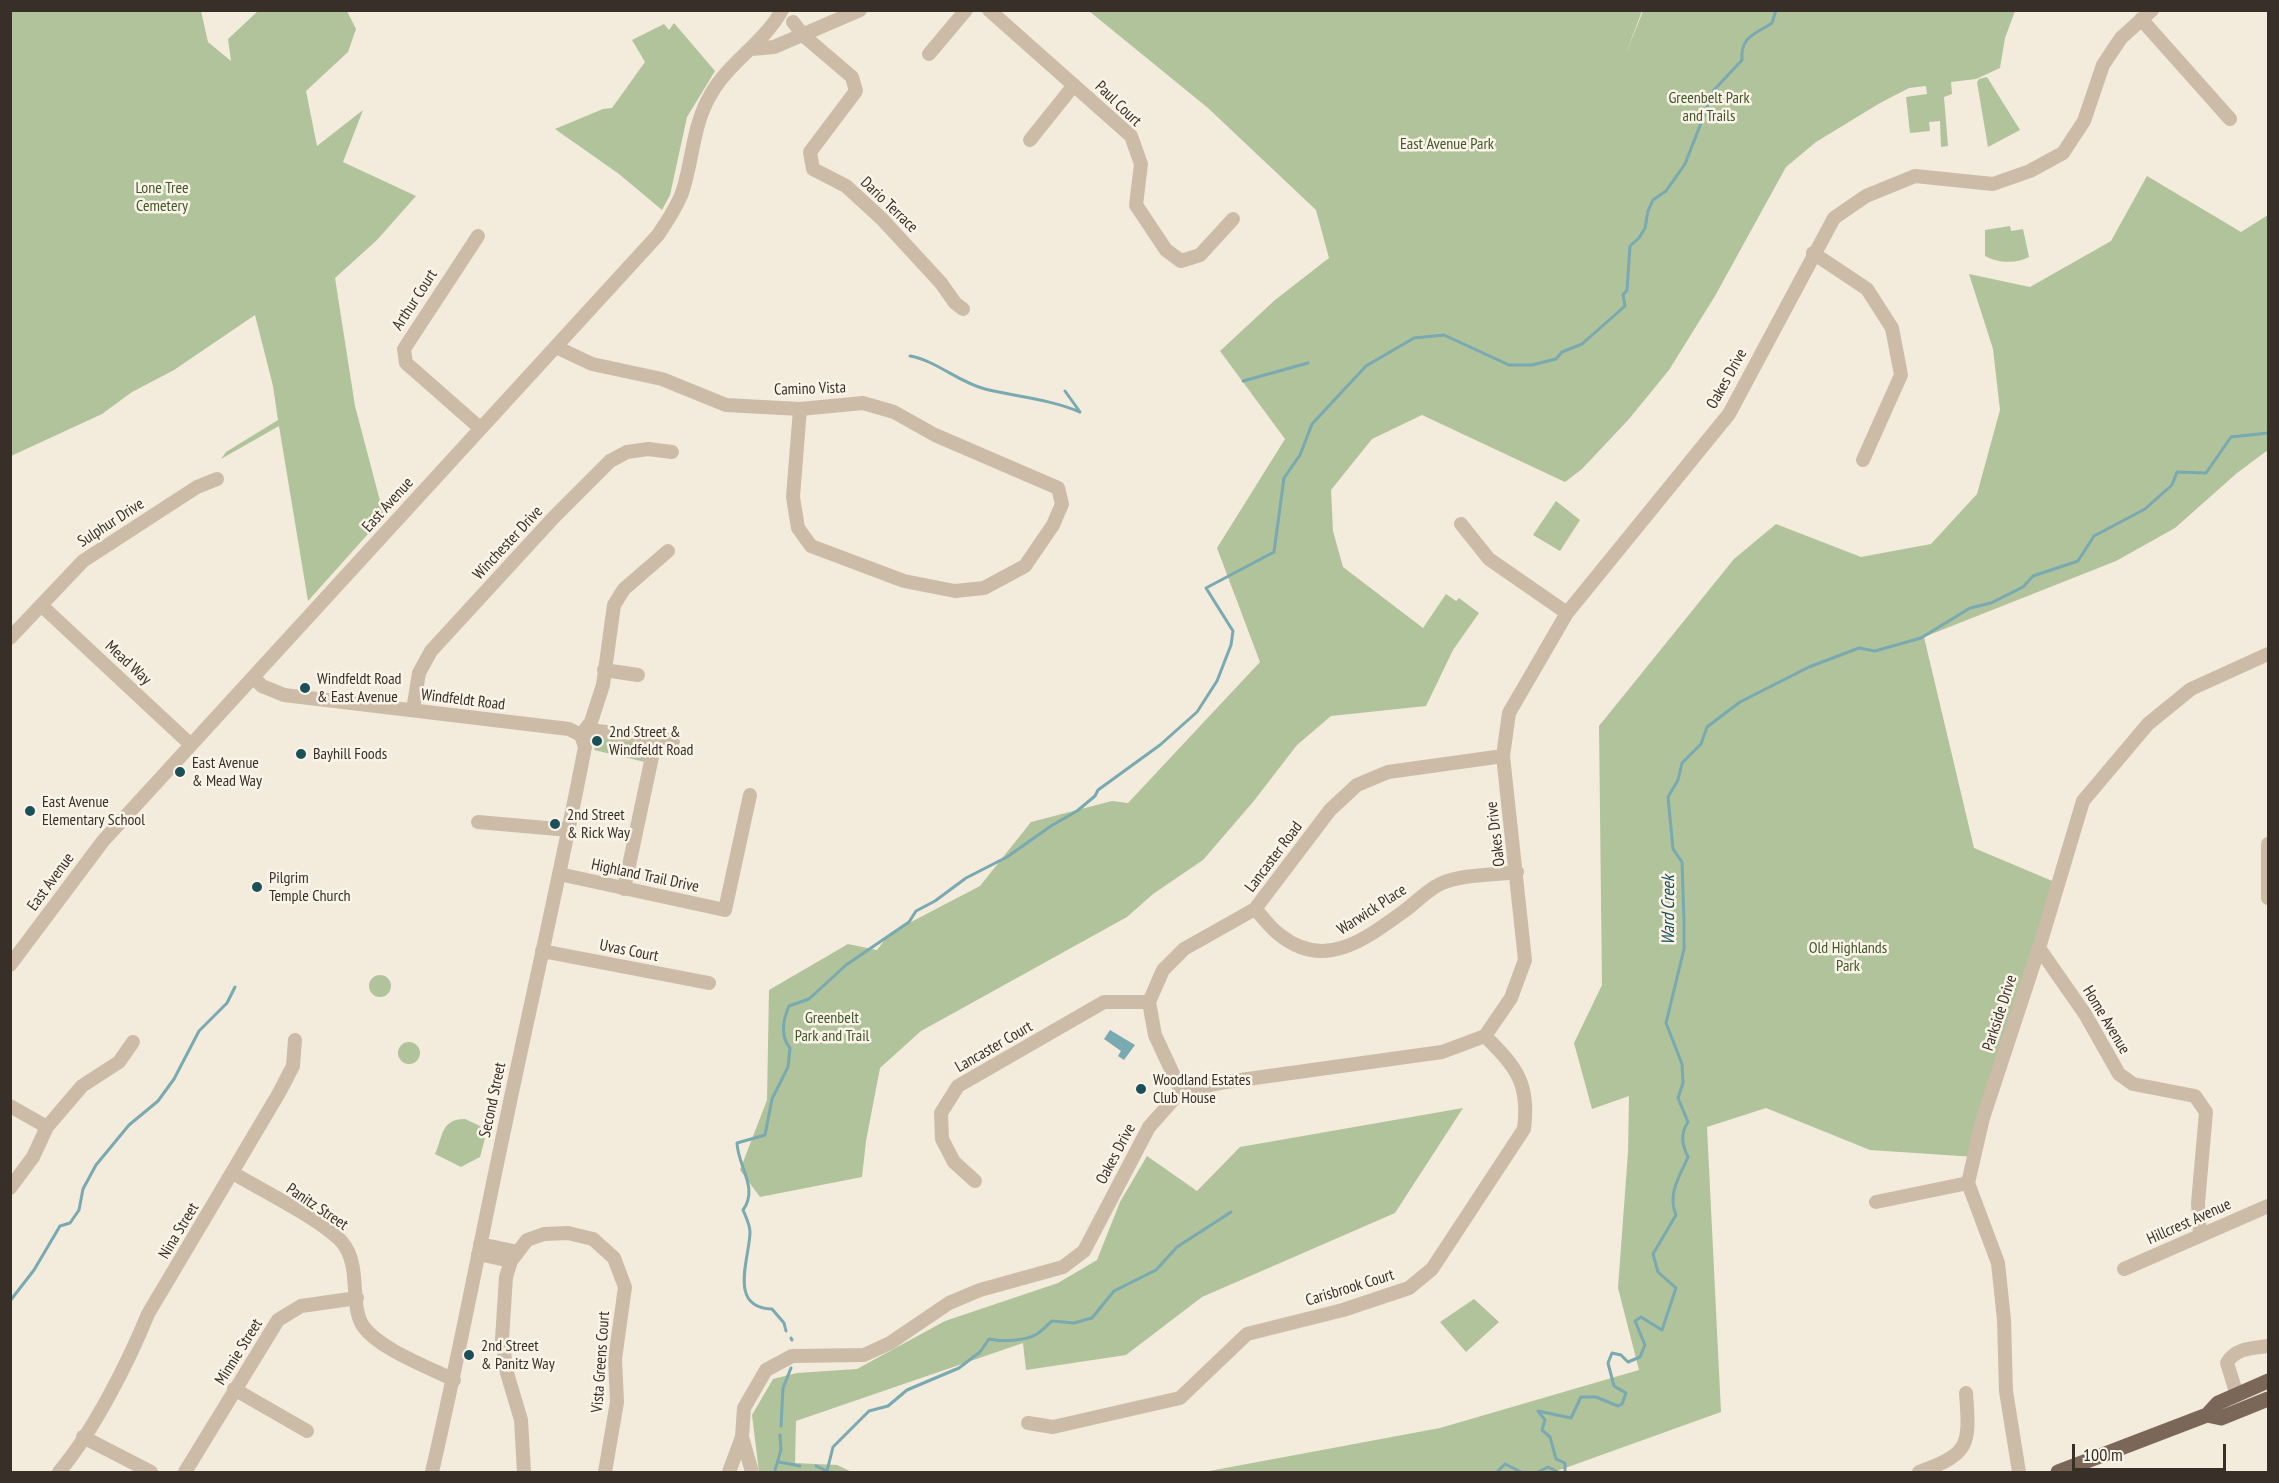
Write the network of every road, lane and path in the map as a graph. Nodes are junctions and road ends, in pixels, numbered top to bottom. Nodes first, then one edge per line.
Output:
1 (860, 10) edge
2 (966, 10) edge
3 (988, 10) edge
4 (787, 14) edge
5 (2146, 15) edge
6 (826, 24) junction
7 (804, 36) junction
8 (751, 49) junction
9 (929, 54) dead end
10 (1074, 85) junction
11 (2230, 119) dead end
12 (1030, 140) dead end
13 (1233, 219) dead end
14 (478, 236) dead end
15 (1813, 253) junction
16 (963, 309) dead end
17 (556, 347) junction
18 (800, 409) junction
19 (480, 428) junction
20 (672, 452) dead end
21 (1863, 460) dead end
22 (217, 479) dead end
23 (1461, 524) dead end
24 (668, 551) dead end
25 (42, 606) junction
26 (1567, 614) junction
27 (10, 638) edge
28 (2268, 654) edge
29 (604, 670) junction
30 (638, 675) dead end
31 (253, 677) junction
32 (413, 710) junction
33 (581, 735) junction
34 (656, 738) junction
35 (673, 741) dead end
36 (190, 744) junction
37 (1503, 756) junction
38 (750, 795) dead end
39 (478, 822) dead end
40 (569, 830) junction
41 (2268, 844) edge
42 (1517, 872) junction
43 (559, 874) junction
44 (624, 889) junction
45 (2268, 898) edge
46 (1255, 909) junction
47 (2039, 948) junction
48 (542, 951) junction
49 (10, 965) edge
50 (709, 983) dead end
51 (1149, 1002) junction
52 (1485, 1036) junction
53 (296, 1040) dead end
54 (133, 1042) dead end
55 (1182, 1091) junction
56 (10, 1106) edge
57 (47, 1127) junction
58 (232, 1173) junction
59 (975, 1180) dead end
60 (1968, 1183) junction
61 (10, 1188) edge
62 (1876, 1202) dead end
63 (2268, 1206) edge
64 (2200, 1234) junction
65 (479, 1249) junction
66 (514, 1257) junction
67 (2124, 1269) dead end
68 (357, 1298) junction
69 (2268, 1346) edge
70 (454, 1380) junction
71 (2268, 1381) edge
72 (234, 1389) junction
73 (1966, 1393) dead end
74 (2237, 1395) junction
75 (2268, 1399) edge
76 (2207, 1415) junction
77 (1028, 1423) dead end
78 (307, 1431) dead end
79 (83, 1437) junction
80 (742, 1437) junction
81 (737, 1453) junction
82 (59, 1473) edge
83 (151, 1473) edge
84 (185, 1473) edge
85 (432, 1473) edge
86 (524, 1473) edge
87 (605, 1473) edge
88 (729, 1473) edge
89 (741, 1473) edge
90 (752, 1473) edge
91 (1918, 1473) edge
92 (2019, 1473) edge
93 (2058, 1473) edge

1 - 6 street
2 - 9 street
3 - 10 street, Paul Court
4 - 6 street
4 - 7 street, Dario Terrace
4 - 8 street, East Avenue
5 - 11 street
5 - 15 street, Oakes Drive
6 - 7 street
7 - 8 street
7 - 16 street, Dario Terrace
8 - 17 street, East Avenue
10 - 12 street
10 - 13 street, Paul Court
14 - 19 street, Arthur Court
15 - 21 street
15 - 26 street, Oakes Drive
17 - 18 street, Camino Vista
17 - 19 street, East Avenue
18 - 18 street, Camino Vista
19 - 31 street, East Avenue
20 - 32 street, Winchester Drive
22 - 25 street, Sulphur Drive
23 - 26 street
24 - 29 street
25 - 27 street, Sulphur Drive
25 - 36 street, Mead Way
26 - 37 street, Oakes Drive
28 - 47 street, Parkside Drive
29 - 30 street
29 - 33 street
31 - 32 street, Windfeldt Road
31 - 36 street, East Avenue
32 - 33 street, Windfeldt Road
33 - 34 street, Windfeldt Road
33 - 40 street, Second Street
34 - 35 street, Windfeldt Road
34 - 44 street
36 - 49 street, East Avenue
37 - 42 street, Oakes Drive
37 - 46 street, Lancaster Road
38 - 44 street, Highland Trail Drive
39 - 40 street
40 - 43 street, Second Street
41 - 45 street
42 - 46 street, Warwick Place
42 - 52 street, Oakes Drive
43 - 44 street, Highland Trail Drive
43 - 48 street, Second Street
46 - 51 street, Lancaster Road
47 - 60 street, Parkside Drive
47 - 64 street, Home Avenue
48 - 50 street, Uvas Court
48 - 65 street, Second Street
51 - 55 street
51 - 59 street, Lancaster Court
52 - 55 street
52 - 77 street, Carisbrook Court
53 - 58 street, Nina Street
54 - 57 street
55 - 80 street, Oakes Drive
56 - 57 street
57 - 61 street
58 - 68 street, Panitz Street
58 - 79 street, Nina Street
60 - 62 street
60 - 92 street
63 - 64 street, Hillcrest Avenue
64 - 67 street, Hillcrest Avenue
65 - 66 street
65 - 70 street, Second Street
66 - 86 street
66 - 87 street, Vista Greens Court
68 - 70 street, Panitz Street
68 - 72 street, Minnie Street
69 - 74 street
70 - 85 street, Second Street
71 - 74 main road
72 - 78 street
72 - 84 street, Minnie Street
73 - 91 street
74 - 76 main road
75 - 76 main road
76 - 93 main road
79 - 82 street, Nina Street
79 - 83 street
80 - 81 street, Oakes Drive
80 - 90 street, Oakes Drive
81 - 88 street
81 - 89 street, Oakes Drive

